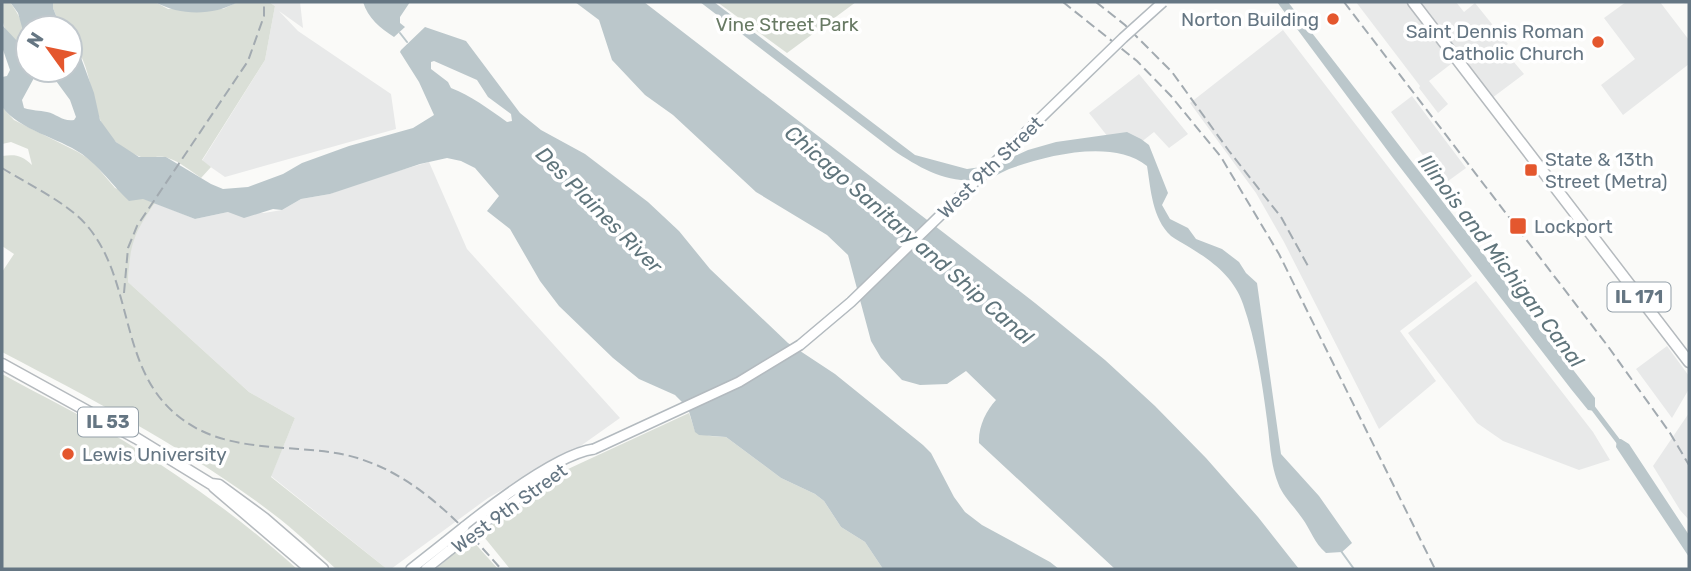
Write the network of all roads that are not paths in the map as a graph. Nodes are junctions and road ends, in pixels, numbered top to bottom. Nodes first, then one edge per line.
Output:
1 (1163, 2) edge
2 (1413, 2) edge
3 (1689, 362) edge
4 (2, 364) edge
5 (211, 484) junction
6 (447, 546) junction
7 (310, 569) edge
8 (323, 569) edge
9 (411, 569) edge
10 (426, 569) edge

1 - 6 main road, West 9th Street, bridge
2 - 3 main road, IL 171
4 - 5 main road, IL 53
5 - 7 main road, IL 53
5 - 8 main road, IL 53
6 - 9 main road, West 9th Street
6 - 10 main road, West 9th Street

